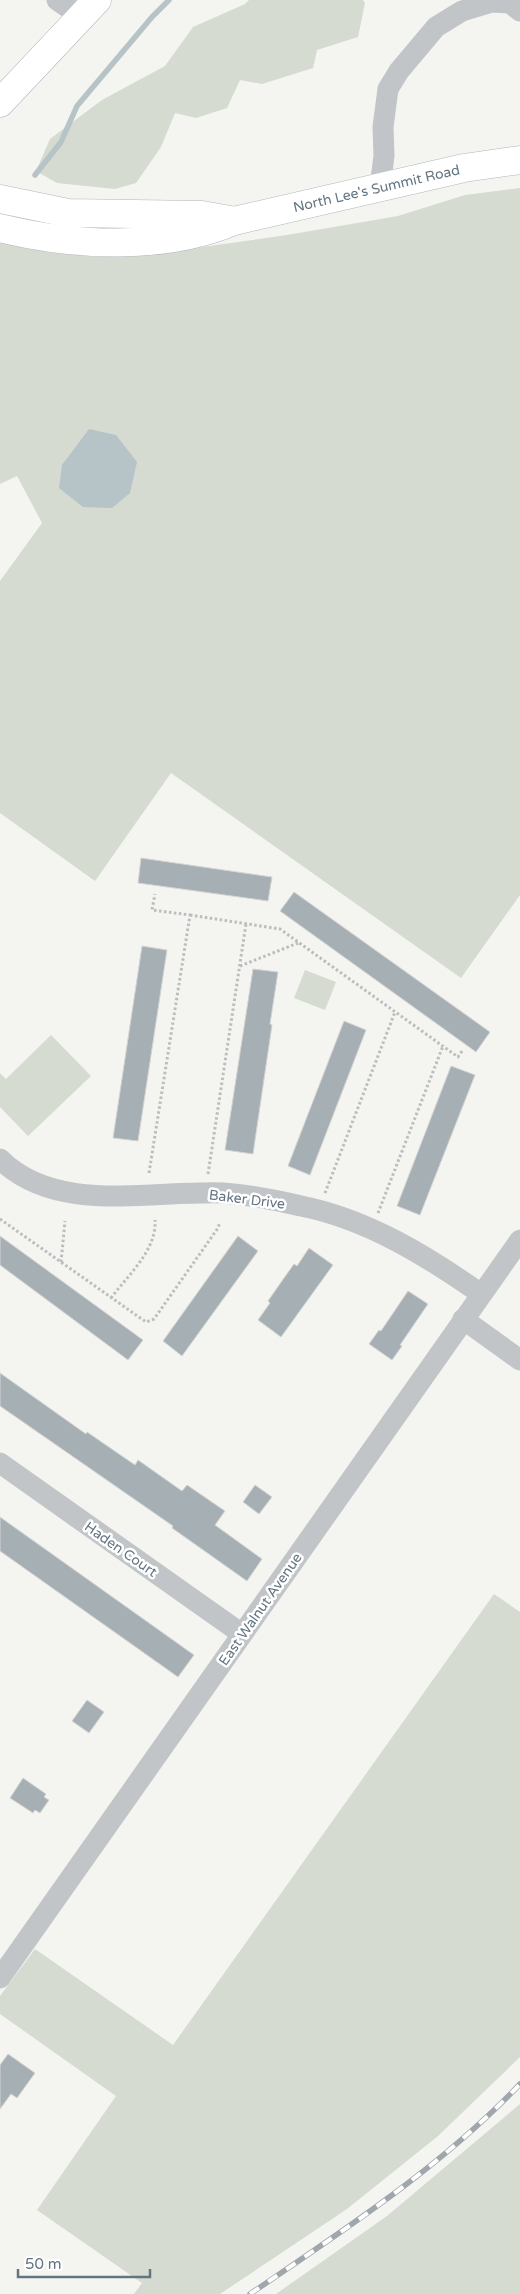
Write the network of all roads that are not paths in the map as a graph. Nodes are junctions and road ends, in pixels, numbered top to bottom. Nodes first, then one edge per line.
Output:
1 (57, 0) edge
2 (90, 9) edge
3 (520, 11) edge
4 (1, 106) edge
5 (520, 160) edge
6 (0, 178) edge
7 (380, 187) junction
8 (0, 199) edge
9 (28, 206) junction
10 (234, 220) junction
11 (0, 228) edge
12 (0, 1160) edge
13 (520, 1240) edge
14 (481, 1294) junction
15 (463, 1319) junction
16 (520, 1360) edge
17 (0, 1464) edge
18 (242, 1634) junction
19 (0, 1978) edge

1 - 2 street
2 - 4 main road
3 - 7 street
5 - 7 main road, North Lee's Summit Road
6 - 9 main road
7 - 10 main road, North Lee's Summit Road
8 - 9 main road, North Lee's Summit Road
9 - 10 main road, North Lee's Summit Road
10 - 11 main road, North Lee's Summit Road
12 - 14 street, Baker Drive
13 - 14 street, East Walnut Avenue
14 - 15 street, East Walnut Avenue
15 - 16 street
15 - 18 street, East Walnut Avenue
17 - 18 street, Haden Court
18 - 19 street, East Walnut Avenue

